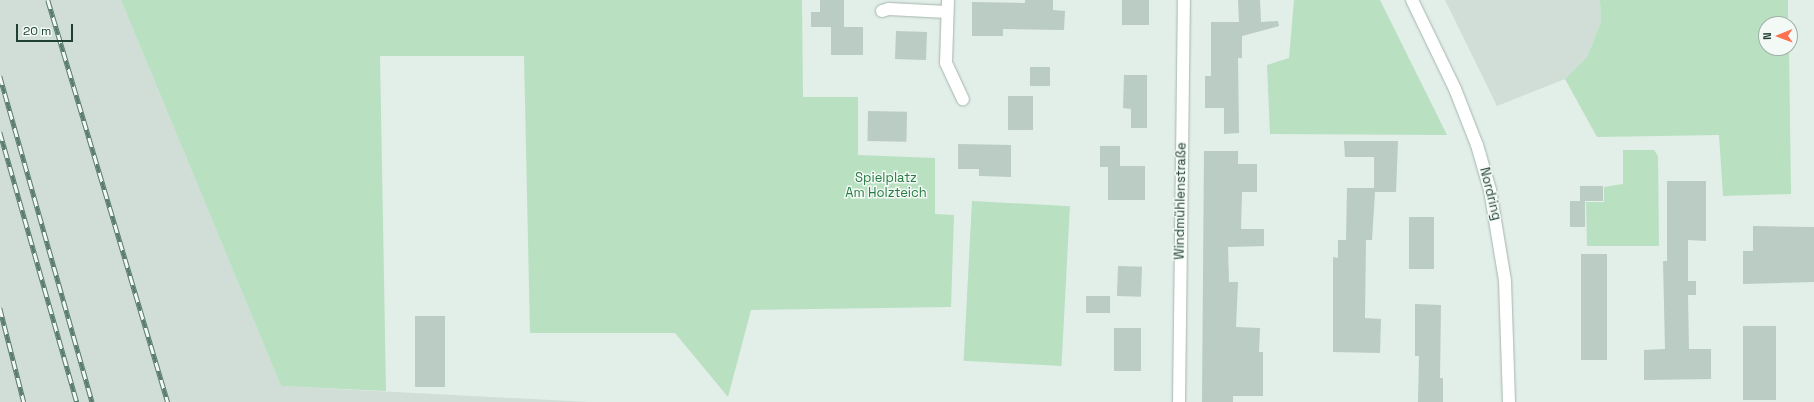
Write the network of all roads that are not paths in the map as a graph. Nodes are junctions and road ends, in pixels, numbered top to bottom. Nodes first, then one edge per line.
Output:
1 (1184, 0) edge
2 (1412, 0) edge
3 (947, 6) edge
4 (882, 11) dead end
5 (963, 99) dead end
6 (1179, 402) edge
7 (1509, 402) edge

1 - 6 street, Windmühlenstraße
2 - 7 street, Nordring
3 - 4 street
3 - 5 street

